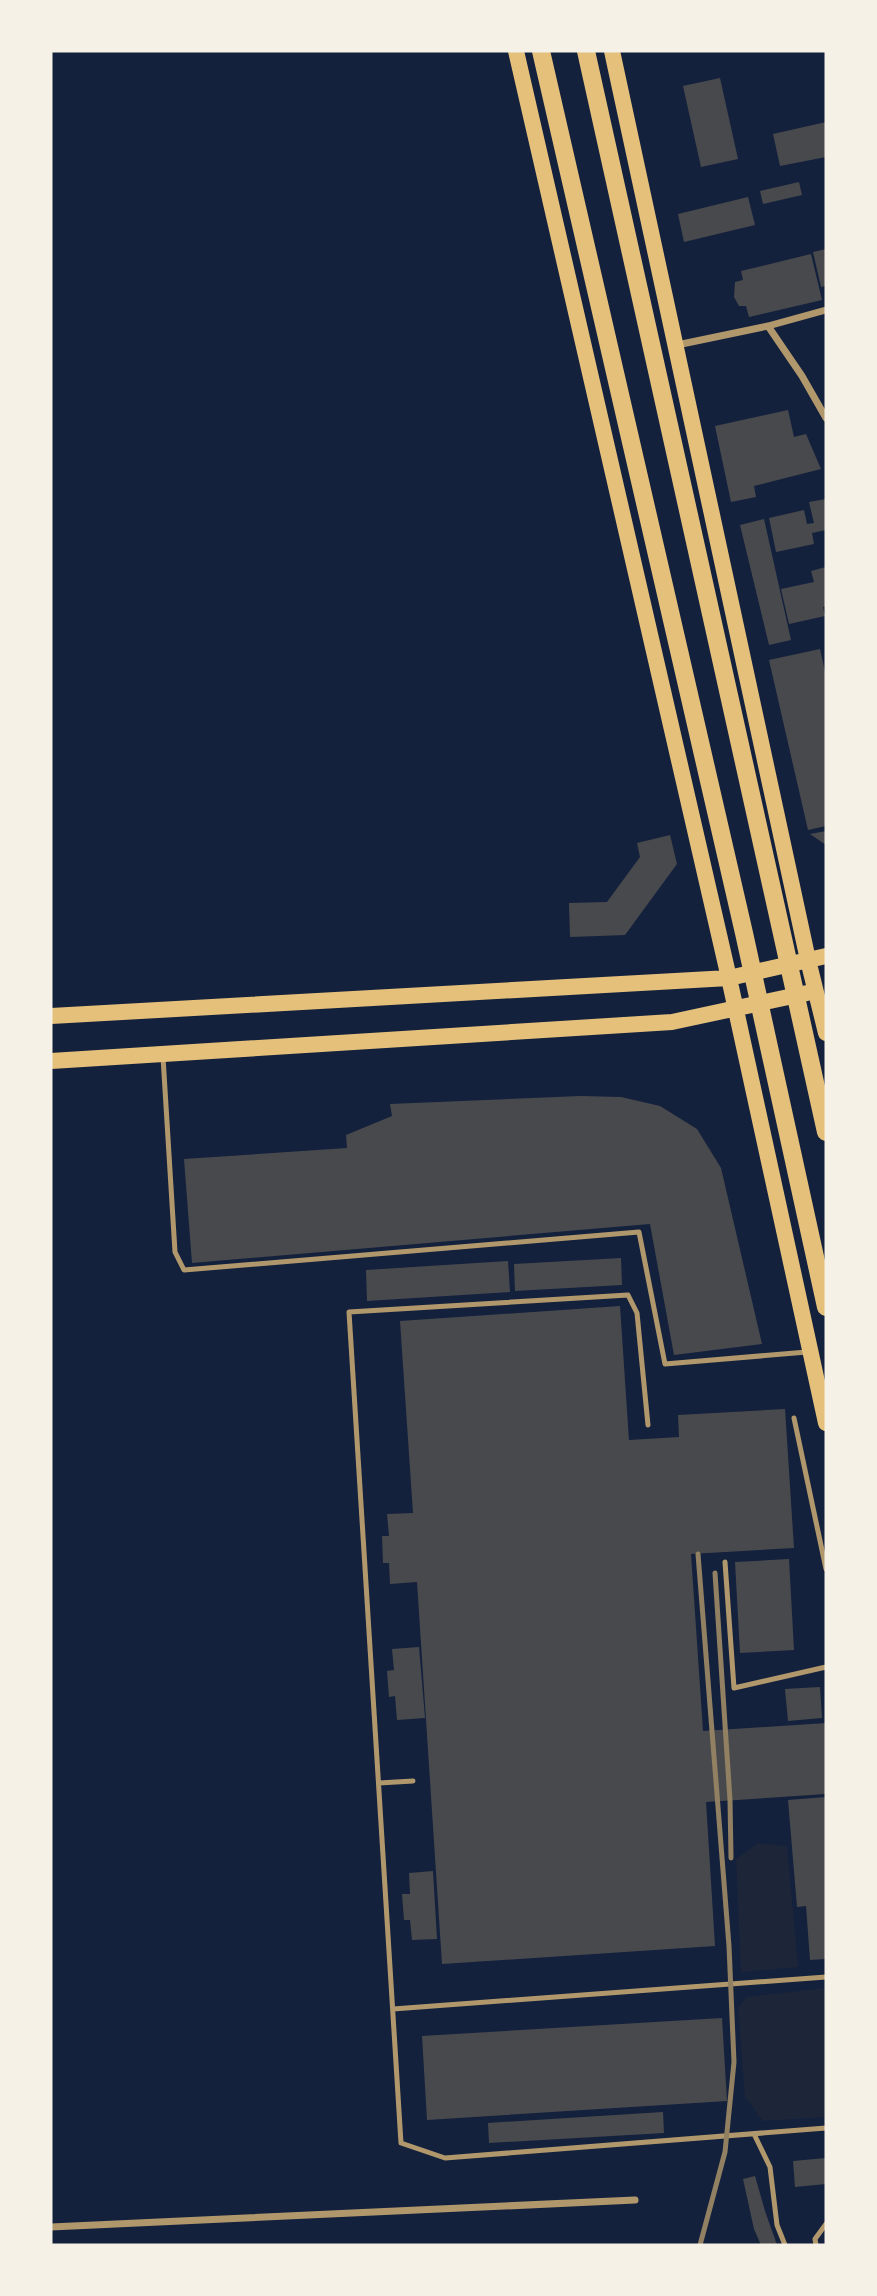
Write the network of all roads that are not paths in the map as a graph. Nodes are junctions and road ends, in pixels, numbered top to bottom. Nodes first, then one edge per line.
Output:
1 (516, 51) edge
2 (541, 51) edge
3 (586, 51) edge
4 (611, 51) edge
5 (826, 310) edge
6 (768, 326) junction
7 (675, 345) junction
8 (826, 418) edge
9 (826, 956) edge
10 (808, 960) junction
11 (729, 978) junction
12 (821, 990) edge
13 (736, 1008) junction
14 (51, 1016) edge
15 (826, 1033) edge
16 (162, 1054) junction
17 (51, 1061) edge
18 (826, 1132) edge
19 (826, 1307) edge
20 (811, 1352) junction
21 (794, 1418) dead end
22 (826, 1423) edge
23 (648, 1425) dead end
24 (725, 1562) dead end
25 (826, 1569) edge
26 (826, 1667) edge
27 (413, 1781) dead end
28 (379, 1783) junction
29 (826, 1977) edge
30 (393, 2010) junction
31 (826, 2128) edge
32 (754, 2134) junction
33 (635, 2200) dead end
34 (826, 2224) edge
35 (51, 2227) edge
36 (785, 2245) edge
37 (816, 2245) edge

1 - 11 main road
2 - 19 highway
3 - 18 highway
4 - 7 main road
5 - 6 street
6 - 7 street
6 - 8 street
7 - 10 main road
9 - 10 main road
10 - 11 main road
10 - 12 main road
11 - 13 main road
11 - 14 main road
12 - 13 main road
12 - 15 main road
13 - 16 main road
13 - 20 main road
16 - 17 main road
16 - 20 lane
20 - 22 main road
21 - 25 lane
23 - 28 lane
24 - 26 lane
27 - 28 lane
28 - 30 lane
29 - 30 lane
30 - 32 lane
31 - 32 lane
32 - 36 lane
33 - 35 street
34 - 37 lane

